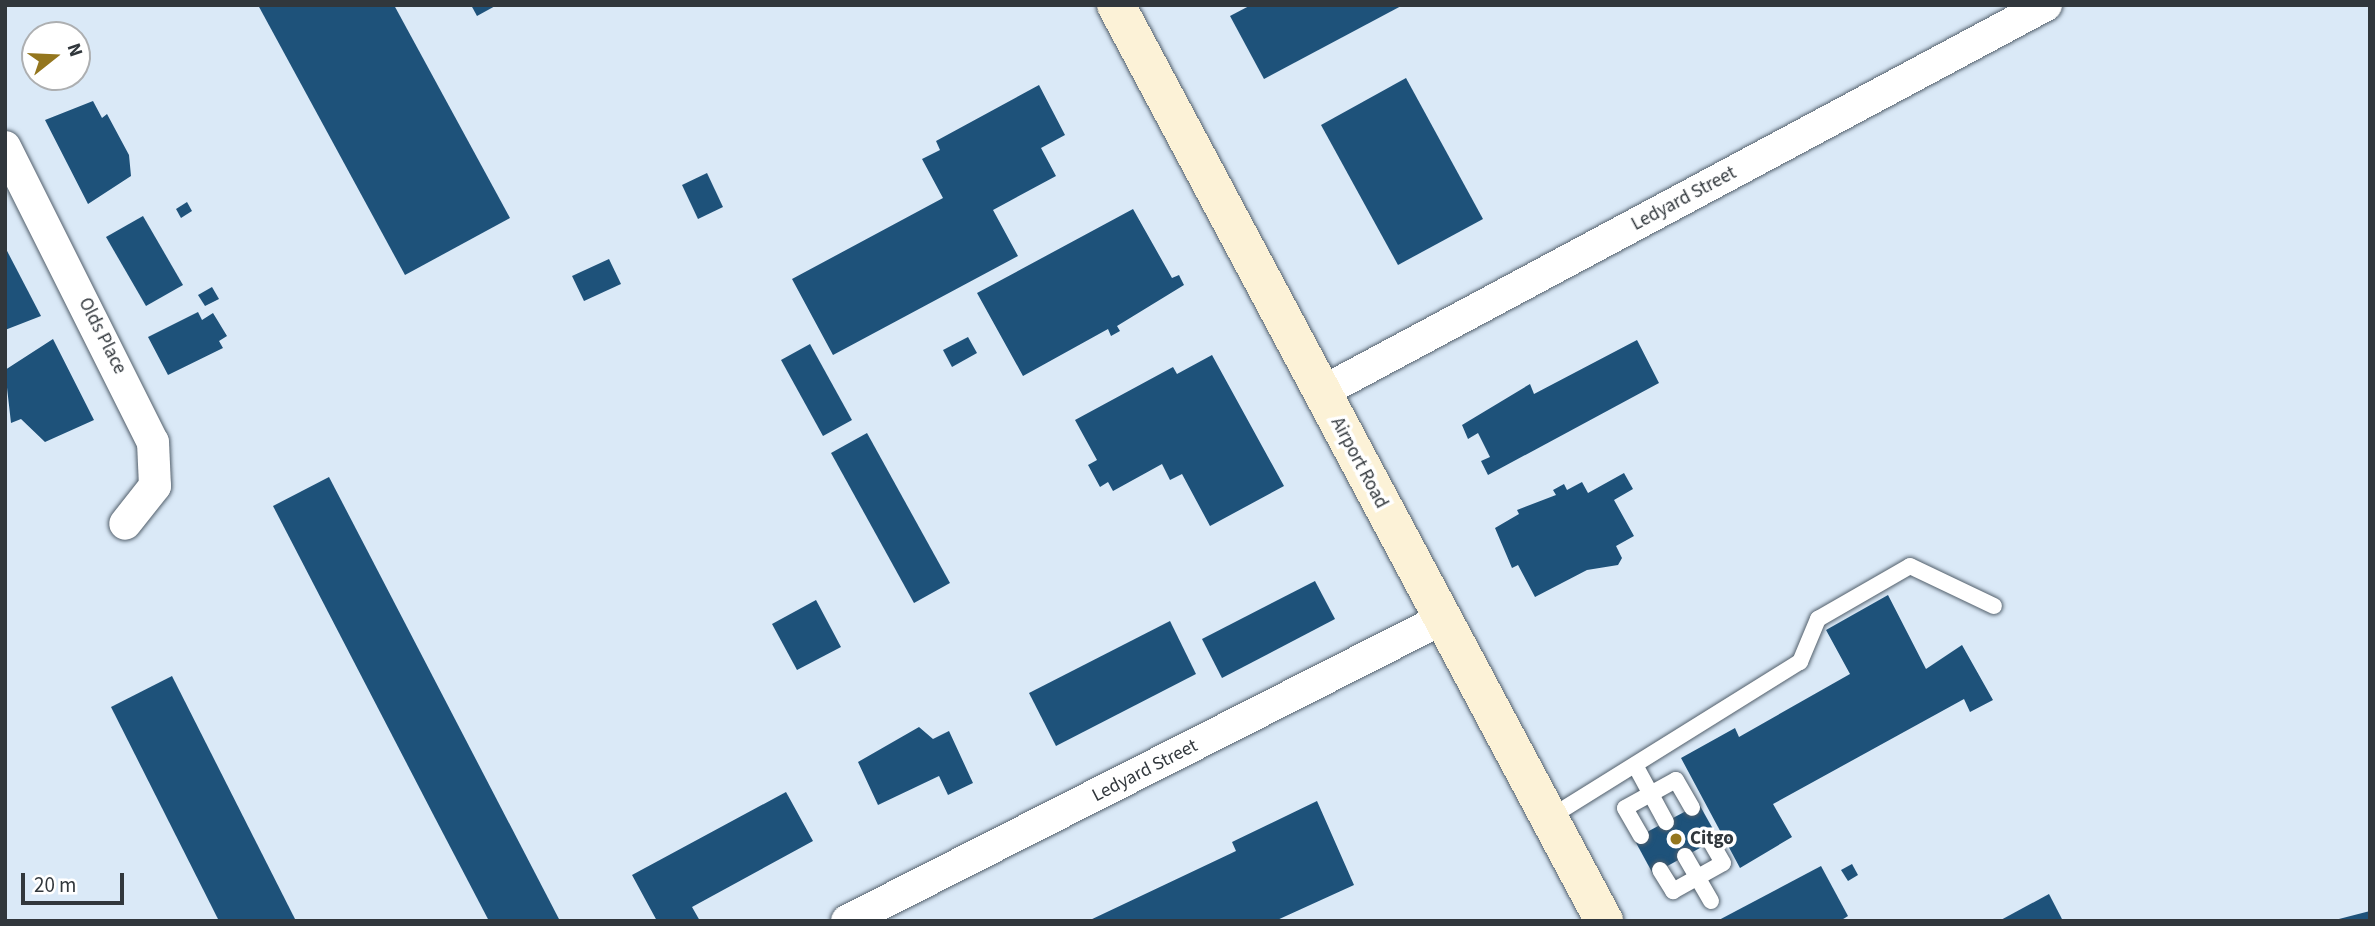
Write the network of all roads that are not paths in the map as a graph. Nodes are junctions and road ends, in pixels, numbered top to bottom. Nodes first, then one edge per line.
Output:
1 (1116, 5) edge
2 (2046, 5) edge
3 (5, 147) edge
4 (1322, 391) junction
5 (125, 524) dead end
6 (1994, 606) dead end
7 (1442, 619) junction
8 (1635, 765) junction
9 (1651, 794) junction
10 (1692, 808) dead end
11 (1549, 818) junction
12 (1666, 822) dead end
13 (1641, 836) dead end
14 (1711, 842) dead end
15 (1685, 856) dead end
16 (1660, 870) dead end
17 (1696, 877) junction
18 (1711, 901) dead end
19 (847, 921) edge
20 (1604, 921) edge

1 - 4 main road, Airport Road
2 - 4 street, Ledyard Street
3 - 5 street, Olds Place
4 - 7 main road, Airport Road
6 - 8 lane
7 - 11 main road, Airport Road
7 - 19 street, Ledyard Street
8 - 9 lane
8 - 11 lane
9 - 10 lane
9 - 12 lane
9 - 13 lane
11 - 20 main road, Airport Road
14 - 17 lane
15 - 17 lane
16 - 17 lane
17 - 18 lane

